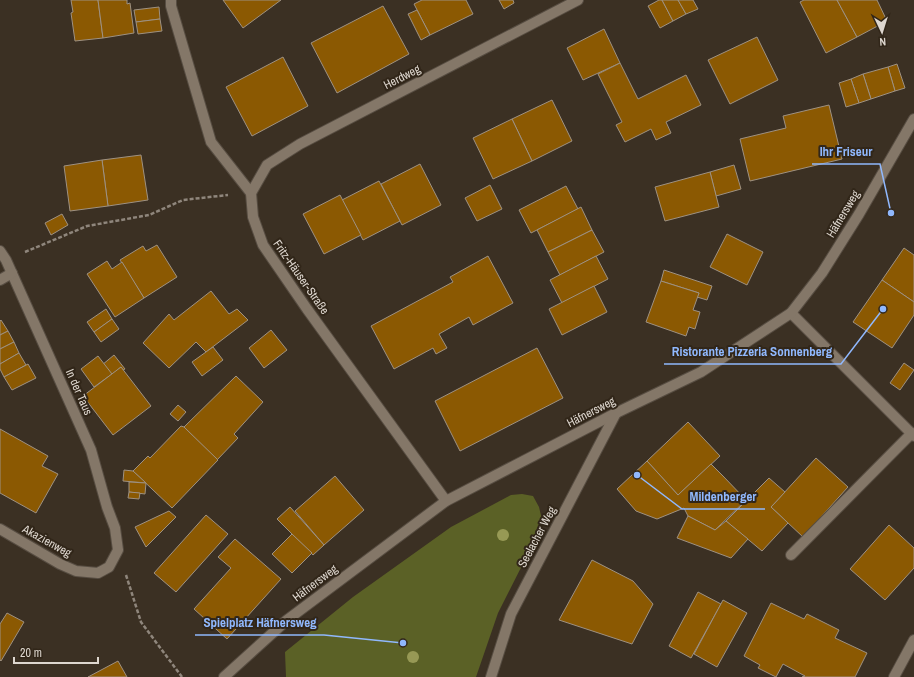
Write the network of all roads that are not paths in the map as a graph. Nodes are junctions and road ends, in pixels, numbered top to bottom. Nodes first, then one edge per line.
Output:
1 (171, 0) edge
2 (578, 0) edge
3 (914, 119) edge
4 (251, 193) junction
5 (0, 251) edge
6 (12, 273) junction
7 (0, 280) edge
8 (791, 313) junction
9 (616, 413) junction
10 (913, 435) edge
11 (446, 501) junction
12 (0, 529) edge
13 (118, 550) joint
14 (791, 555) dead end
15 (914, 640) edge
16 (224, 677) edge
17 (491, 677) edge
18 (894, 677) edge

1 - 4 street
2 - 4 street, Herdweg
3 - 8 street, Häfnersweg
4 - 11 street, Fritz-Häuser-Straße
5 - 6 street, In der Taus
6 - 7 street
6 - 13 street, In der Taus
8 - 9 street, Häfnersweg
8 - 10 street
9 - 11 street, Häfnersweg
9 - 17 street, Seelacher Weg
10 - 14 street
11 - 16 street, Häfnersweg
12 - 13 street, Akazienweg
15 - 18 street

